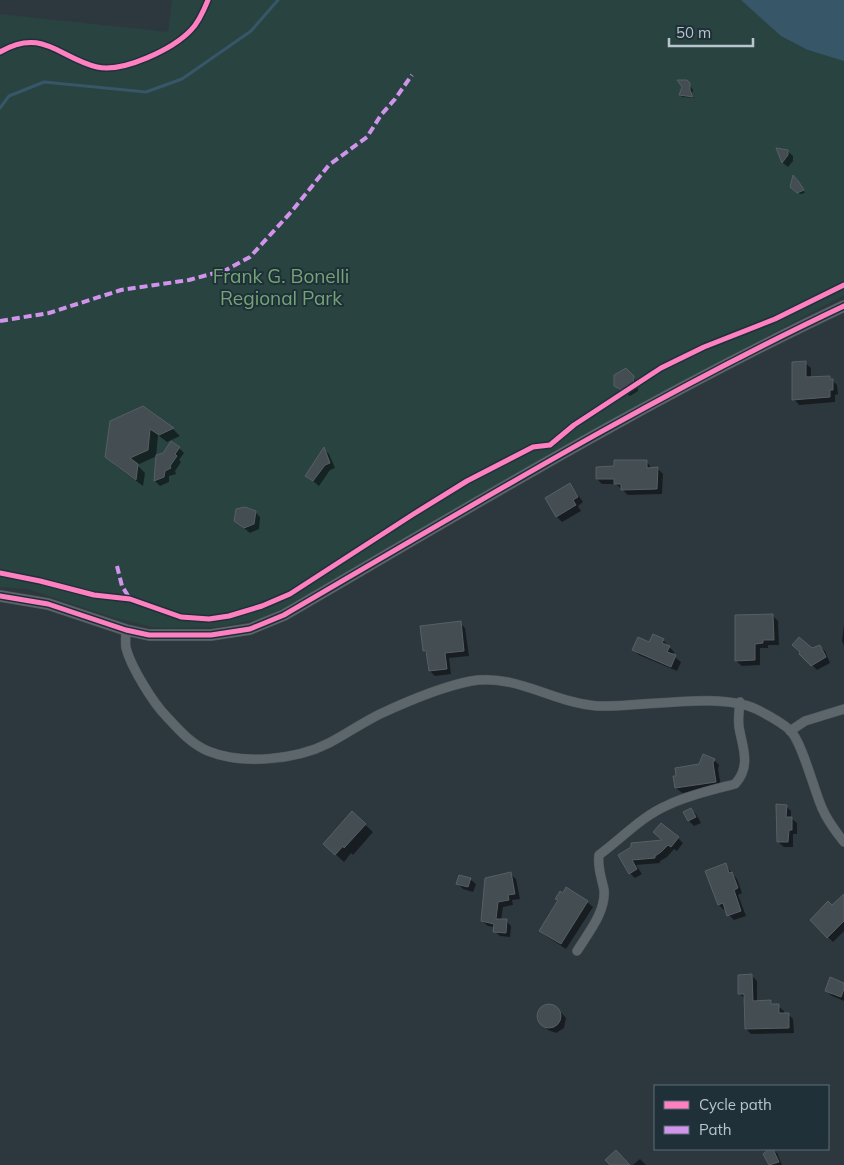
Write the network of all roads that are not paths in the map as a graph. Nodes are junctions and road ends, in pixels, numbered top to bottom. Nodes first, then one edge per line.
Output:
1 (844, 306) edge
2 (0, 596) edge
3 (126, 630) junction
4 (740, 702) junction
5 (844, 709) edge
6 (790, 731) junction
7 (844, 842) edge
8 (577, 950) dead end

1 - 3 street
2 - 3 street
3 - 4 street
4 - 6 street
4 - 8 street
5 - 6 street
6 - 7 street

